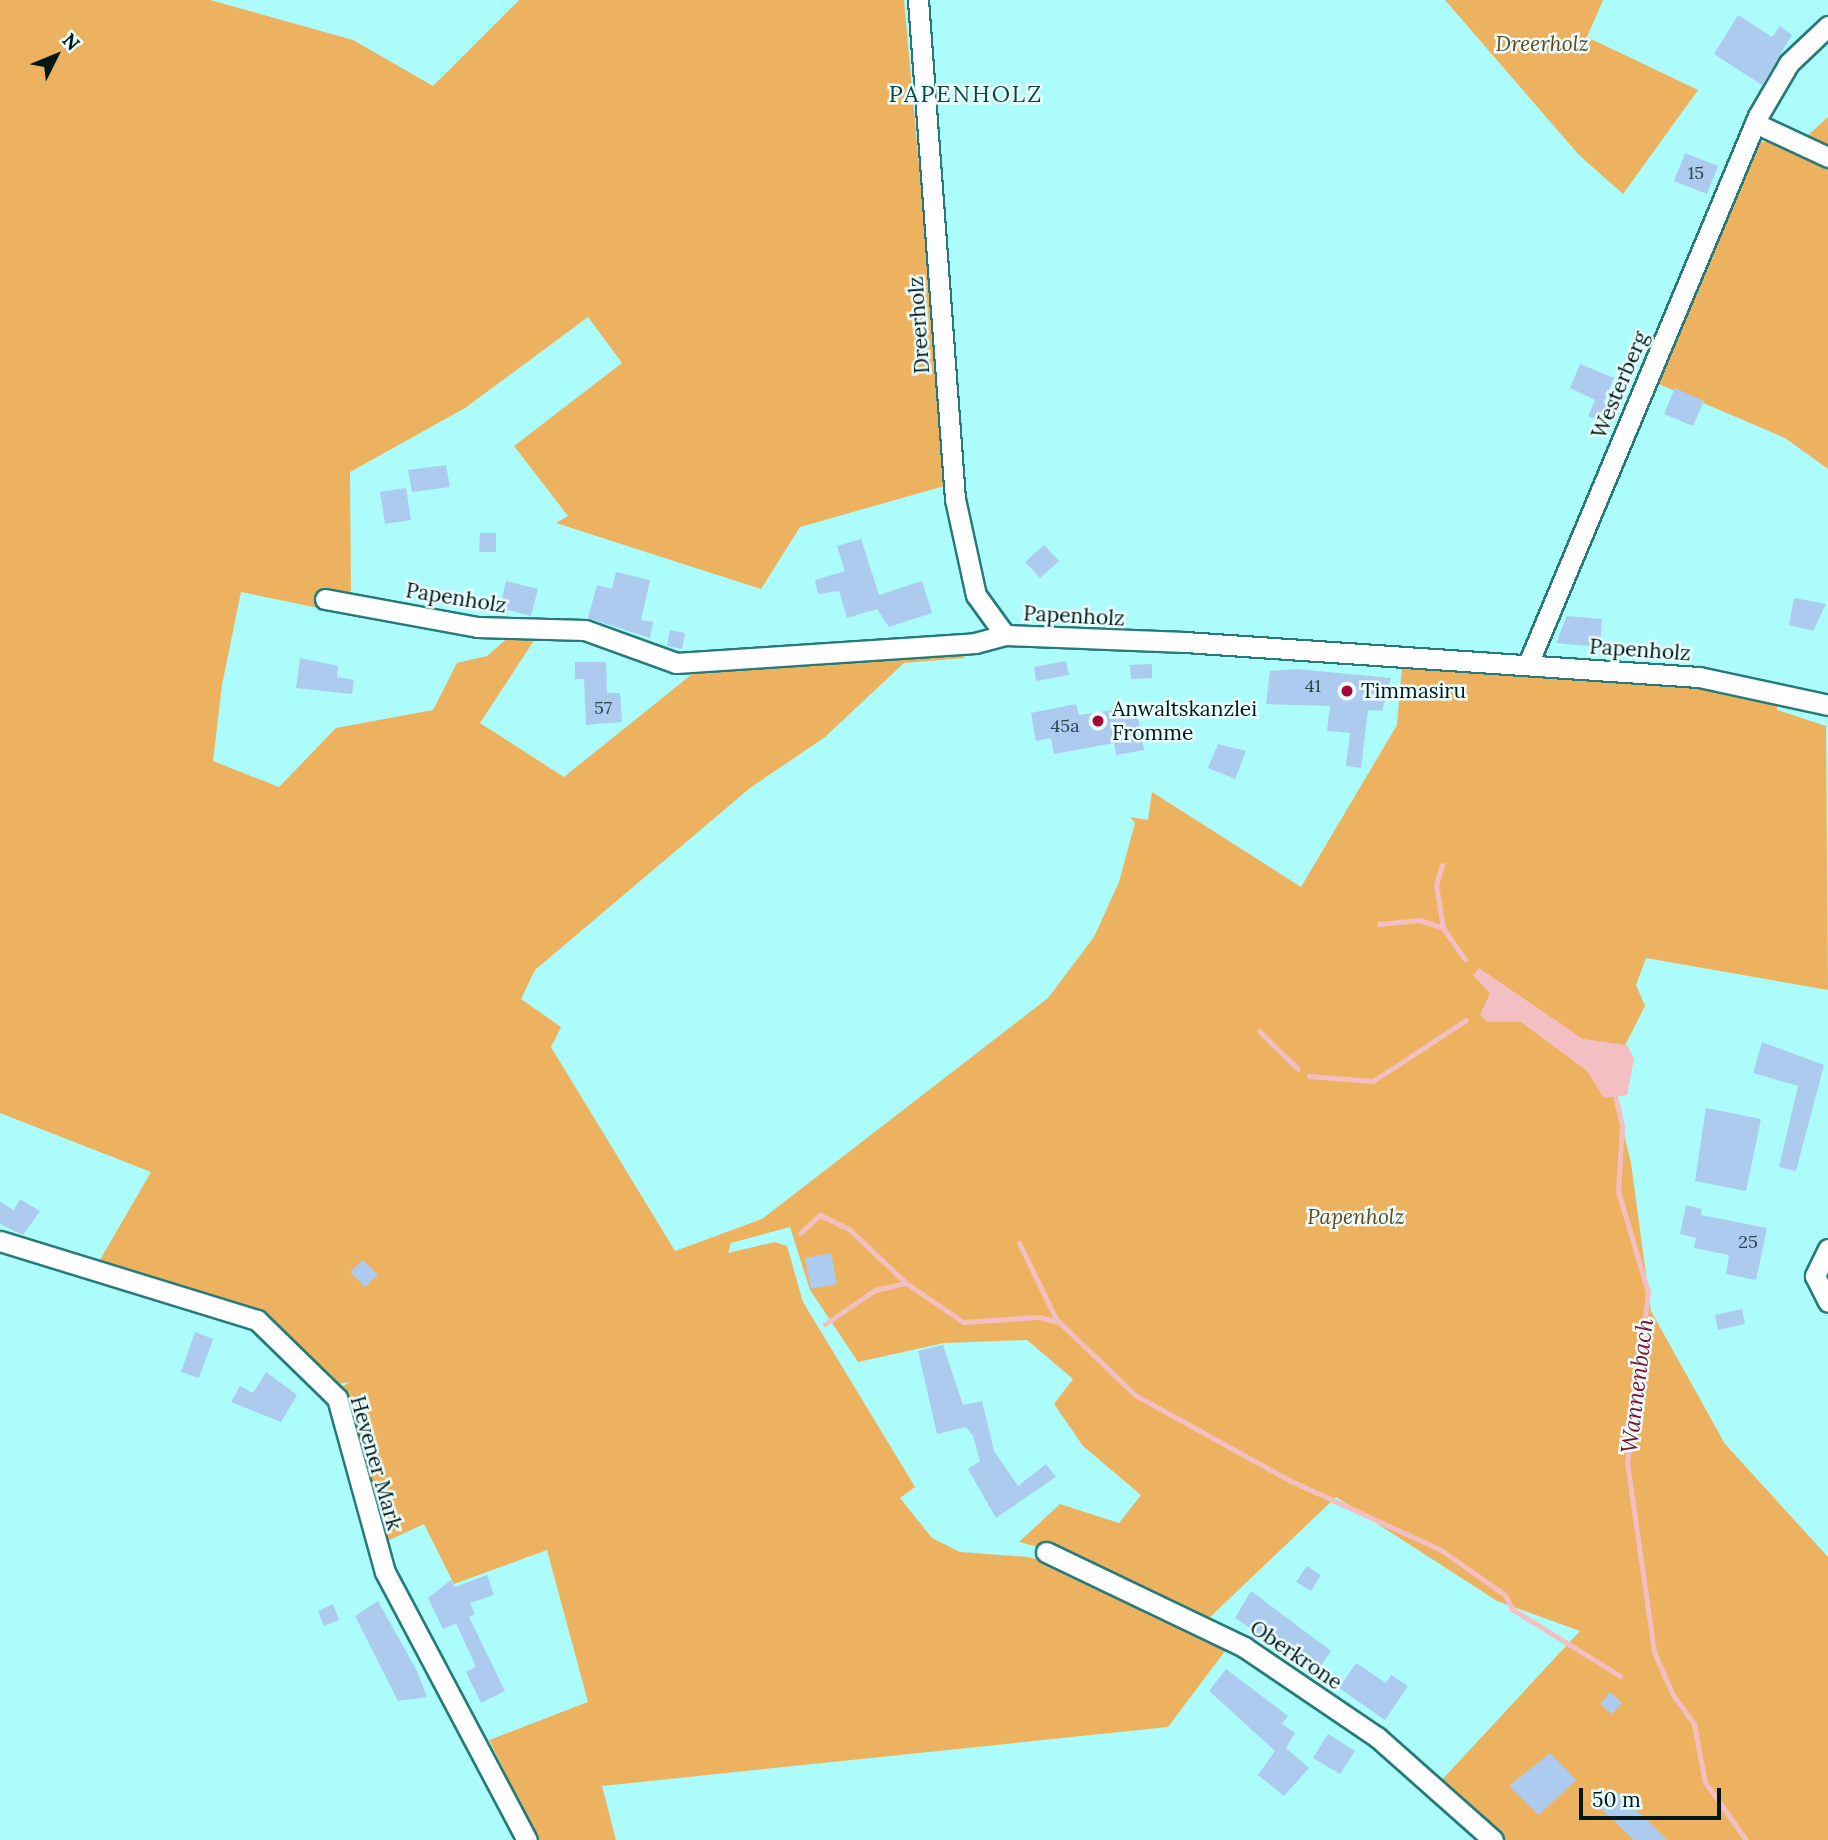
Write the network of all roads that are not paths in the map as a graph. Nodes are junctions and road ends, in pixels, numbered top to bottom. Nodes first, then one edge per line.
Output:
1 (918, 0) edge
2 (1828, 26) edge
3 (1755, 123) junction
4 (1828, 157) edge
5 (325, 599) dead end
6 (1005, 635) junction
7 (1528, 664) junction
8 (1828, 705) edge
9 (0, 1241) edge
10 (1828, 1249) edge
11 (1828, 1303) edge
12 (1045, 1552) dead end
13 (527, 1840) edge
14 (1493, 1840) edge

1 - 6 street, Dreerholz
2 - 3 street, Westerberg
3 - 4 street
3 - 7 street, Westerberg
5 - 6 street, Papenholz
6 - 7 street, Papenholz
7 - 8 street, Papenholz
9 - 13 street, Hevener Mark
10 - 11 street
12 - 14 street, Oberkrone

